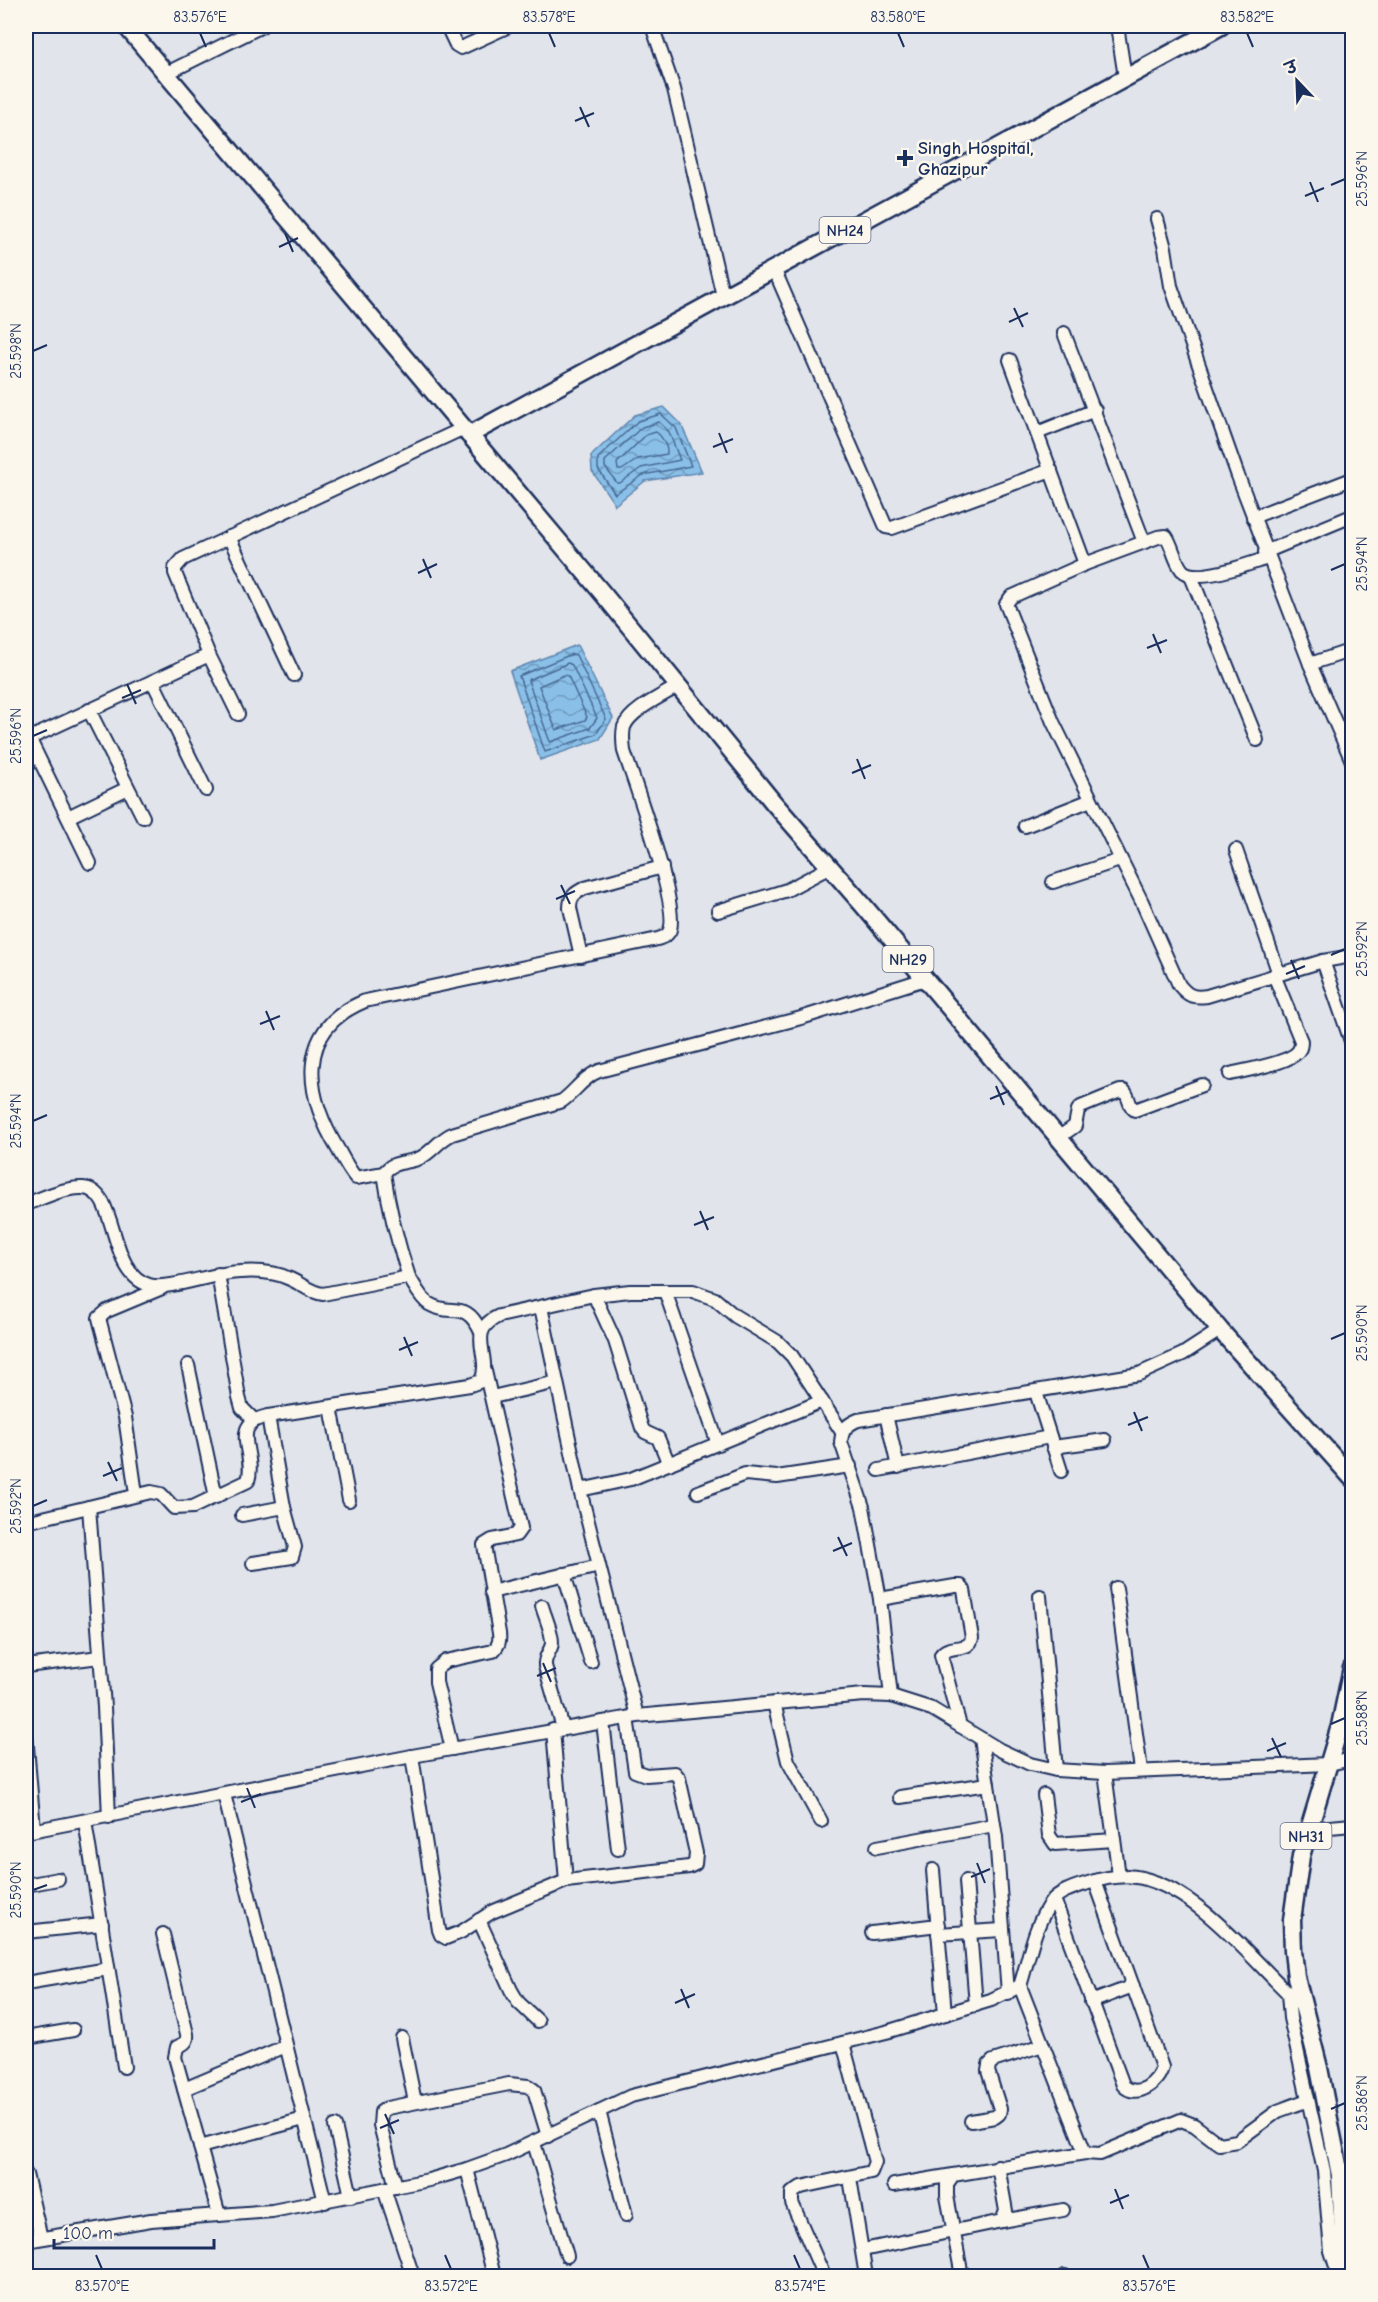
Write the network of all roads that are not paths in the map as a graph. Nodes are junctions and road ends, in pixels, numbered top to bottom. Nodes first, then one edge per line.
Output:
1 (126, 26) edge
2 (262, 26) edge
3 (447, 26) edge
4 (509, 26) edge
5 (652, 26) edge
6 (1117, 26) edge
7 (1221, 26) edge
8 (167, 74) junction
9 (1125, 77) junction
10 (1157, 219) dead end
11 (774, 269) junction
12 (723, 296) junction
13 (1064, 333) dead end
14 (1010, 360) dead end
15 (1095, 410) junction
16 (466, 431) junction
17 (1037, 432) junction
18 (1051, 471) junction
19 (1352, 479) edge
20 (1353, 516) edge
21 (1252, 517) junction
22 (229, 537) junction
23 (1144, 542) junction
24 (1266, 555) junction
25 (1085, 564) junction
26 (1191, 576) junction
27 (1353, 650) edge
28 (209, 654) junction
29 (1310, 664) junction
30 (294, 675) dead end
31 (153, 682) junction
32 (678, 686) junction
33 (89, 710) junction
34 (238, 714) dead end
35 (27, 739) edge
36 (1257, 740) dead end
37 (1353, 761) edge
38 (128, 788) junction
39 (206, 790) dead end
40 (1091, 800) junction
41 (68, 817) junction
42 (143, 817) dead end
43 (1025, 826) dead end
44 (1236, 850) dead end
45 (1120, 860) junction
46 (90, 863) dead end
47 (662, 867) junction
48 (830, 867) junction
49 (1053, 882) dead end
50 (718, 911) dead end
51 (581, 956) junction
52 (1353, 956) edge
53 (1323, 961) junction
54 (1277, 975) junction
55 (925, 979) junction
56 (1353, 1044) edge
57 (1230, 1074) dead end
58 (1202, 1085) dead end
59 (1058, 1138) junction
60 (384, 1173) junction
61 (26, 1204) edge
62 (218, 1274) junction
63 (409, 1277) junction
64 (166, 1286) junction
65 (665, 1291) junction
66 (594, 1296) junction
67 (541, 1307) junction
68 (1220, 1330) junction
69 (481, 1332) junction
70 (188, 1365) dead end
71 (485, 1371) junction
72 (557, 1382) junction
73 (1036, 1392) junction
74 (492, 1397) junction
75 (822, 1401) junction
76 (330, 1407) junction
77 (886, 1415) junction
78 (268, 1416) junction
79 (254, 1420) junction
80 (842, 1432) junction
81 (1105, 1440) dead end
82 (1052, 1442) junction
83 (718, 1444) junction
84 (669, 1464) junction
85 (850, 1466) junction
86 (898, 1467) junction
87 (879, 1470) dead end
88 (1061, 1471) dead end
89 (1353, 1478) edge
90 (580, 1490) junction
91 (698, 1492) dead end
92 (136, 1494) junction
93 (216, 1497) junction
94 (349, 1500) dead end
95 (90, 1507) junction
96 (284, 1507) junction
97 (242, 1515) dead end
98 (26, 1522) edge
99 (253, 1563) dead end
100 (599, 1566) junction
101 (564, 1574) junction
102 (1116, 1588) dead end
103 (491, 1592) junction
104 (1040, 1596) dead end
105 (880, 1599) junction
106 (542, 1606) dead end
107 (100, 1657) junction
108 (591, 1662) dead end
109 (26, 1666) edge
110 (1353, 1668) edge
111 (891, 1696) junction
112 (774, 1703) junction
113 (632, 1717) junction
114 (603, 1722) junction
115 (960, 1726) junction
116 (558, 1729) junction
117 (26, 1734) edge
118 (981, 1739) junction
119 (452, 1749) junction
120 (412, 1756) junction
121 (1353, 1759) edge
122 (1329, 1764) junction
123 (1056, 1770) junction
124 (1141, 1770) junction
125 (1105, 1773) junction
126 (988, 1784) junction
127 (224, 1794) junction
128 (1044, 1795) dead end
129 (900, 1797) dead end
130 (109, 1817) junction
131 (86, 1821) junction
132 (822, 1821) dead end
133 (1353, 1825) edge
134 (994, 1826) junction
135 (1308, 1829) junction
136 (30, 1831) edge
137 (1114, 1840) junction
138 (877, 1847) dead end
139 (618, 1849) dead end
140 (933, 1870) dead end
141 (1119, 1876) junction
142 (58, 1879) dead end
143 (566, 1881) junction
144 (966, 1881) dead end
145 (1095, 1881) junction
146 (26, 1885) edge
147 (1053, 1899) junction
148 (479, 1920) junction
149 (102, 1924) junction
150 (938, 1930) junction
151 (1002, 1930) junction
152 (26, 1932) edge
153 (970, 1932) junction
154 (872, 1933) dead end
155 (163, 1934) dead end
156 (108, 1969) junction
157 (26, 1983) edge
158 (1020, 1986) junction
159 (1133, 1986) junction
160 (1008, 1993) junction
161 (1288, 1994) junction
162 (1091, 2002) junction
163 (976, 2005) junction
164 (1304, 2008) junction
165 (945, 2014) junction
166 (538, 2022) dead end
167 (73, 2030) dead end
168 (26, 2038) edge
169 (402, 2038) dead end
170 (843, 2043) junction
171 (1043, 2045) junction
172 (286, 2046) junction
173 (124, 2067) dead end
174 (184, 2089) junction
175 (1308, 2100) junction
176 (416, 2102) junction
177 (599, 2111) junction
178 (304, 2119) junction
179 (971, 2121) dead end
180 (335, 2126) dead end
181 (548, 2136) junction
182 (534, 2143) junction
183 (200, 2147) junction
184 (1084, 2153) junction
185 (998, 2166) junction
186 (467, 2169) junction
187 (26, 2174) edge
188 (953, 2175) junction
189 (850, 2178) junction
190 (894, 2185) dead end
191 (390, 2188) junction
192 (351, 2196) junction
193 (325, 2202) junction
194 (1063, 2210) dead end
195 (219, 2215) junction
196 (626, 2215) dead end
197 (1002, 2221) junction
198 (954, 2231) junction
199 (41, 2238) junction
200 (26, 2241) edge
201 (863, 2250) junction
202 (567, 2256) dead end
203 (413, 2277) edge
204 (494, 2277) edge
205 (824, 2277) edge
206 (866, 2277) edge
207 (962, 2277) edge
208 (1339, 2277) edge
209 (1345, 2277) edge

1 - 8 highway
2 - 8 street
3 - 4 street
5 - 12 street
6 - 9 street
7 - 9 highway, NH24
8 - 16 highway
9 - 11 highway, NH24
10 - 21 street
11 - 12 highway, NH24
11 - 18 street
12 - 16 highway, NH24
13 - 15 street
14 - 17 street
15 - 17 street
15 - 23 street
16 - 22 street
16 - 32 highway, NH29
17 - 18 street
18 - 25 street
19 - 21 street
20 - 24 street
21 - 24 street
22 - 28 street
22 - 30 street
23 - 25 street
23 - 26 street
24 - 26 street
24 - 29 street
25 - 40 street
26 - 36 street
27 - 29 street
28 - 31 street
28 - 34 street
29 - 37 street
31 - 33 street
31 - 39 street
32 - 47 street
32 - 48 highway, NH29
33 - 35 street
33 - 38 street
35 - 41 street
38 - 41 street
38 - 42 street
40 - 43 street
40 - 45 street
41 - 46 street
44 - 54 street
45 - 49 street
45 - 54 street
47 - 51 street
47 - 51 street
48 - 50 street
48 - 55 highway, NH29
51 - 60 street
52 - 53 street
53 - 54 street
53 - 56 street
54 - 57 street
55 - 59 highway, NH29
55 - 60 street
58 - 59 street
59 - 68 highway, NH29
60 - 63 street
61 - 64 street
62 - 63 street
62 - 64 street
62 - 79 street
63 - 69 street
64 - 92 street
65 - 66 street
65 - 75 street
65 - 83 street
66 - 67 street
66 - 84 street
67 - 69 street
67 - 72 street
68 - 73 street
68 - 89 highway, NH29
69 - 71 street
70 - 93 street
71 - 74 street
71 - 76 street
72 - 74 street
72 - 90 street
73 - 77 street
73 - 82 street
74 - 103 street
75 - 80 street
75 - 83 street
76 - 78 street
76 - 94 street
77 - 80 street
77 - 86 street
78 - 79 street
78 - 96 street
79 - 93 street
80 - 85 street
81 - 82 street
82 - 86 street
82 - 88 street
83 - 84 street
84 - 90 street
85 - 91 street
85 - 105 street
86 - 87 street
90 - 100 street
92 - 93 street
92 - 95 street
95 - 98 street
95 - 107 street
96 - 97 street
96 - 99 street
100 - 101 street
100 - 113 street
101 - 103 street
101 - 108 street
102 - 124 street
103 - 119 street
104 - 123 street
105 - 111 street
105 - 115 street
106 - 116 street
107 - 109 street
107 - 130 street
110 - 122 highway, NH31
111 - 112 street
111 - 115 street
112 - 113 street
112 - 132 street
113 - 114 street
113 - 143 street
114 - 116 street
114 - 139 street
115 - 118 street
116 - 119 street
116 - 143 street
117 - 136 street
118 - 123 street
118 - 126 street
119 - 120 street
120 - 127 street
120 - 148 street
121 - 122 street
122 - 124 street
122 - 135 highway, NH31
123 - 125 street
124 - 125 street
125 - 137 street
126 - 129 street
126 - 134 street
127 - 130 street
127 - 172 street
128 - 137 street
130 - 131 street
131 - 136 street
131 - 149 street
133 - 135 street
134 - 138 street
134 - 151 street
135 - 164 highway, NH31
137 - 141 street
140 - 150 street
141 - 145 street
141 - 161 street
142 - 146 street
143 - 148 street
144 - 153 street
145 - 147 street
145 - 159 street
147 - 158 street
147 - 162 street
148 - 166 street
149 - 152 street
149 - 156 street
150 - 153 street
150 - 154 street
150 - 165 street
151 - 153 street
151 - 160 street
153 - 163 street
155 - 174 street
156 - 157 street
156 - 173 street
158 - 160 street
158 - 171 street
159 - 162 street
159 - 162 street
160 - 163 street
161 - 164 street
161 - 175 street
163 - 165 street
164 - 209 highway, NH31
165 - 170 street
167 - 168 street
169 - 176 street
170 - 177 street
170 - 189 street
171 - 179 street
171 - 184 street
172 - 174 street
172 - 178 street
174 - 183 street
175 - 184 street
175 - 208 street
176 - 181 street
176 - 191 street
177 - 181 street
177 - 196 street
178 - 183 street
178 - 193 street
180 - 192 street
181 - 182 street
182 - 186 street
182 - 202 street
183 - 195 street
184 - 185 street
185 - 188 street
185 - 197 street
186 - 191 street
186 - 204 street
187 - 199 street
188 - 190 street
188 - 198 street
189 - 201 street
189 - 205 street
191 - 192 street
191 - 203 street
192 - 193 street
193 - 195 street
194 - 197 street
195 - 199 street
197 - 198 street
198 - 201 street
198 - 207 street
199 - 200 street
201 - 206 street

